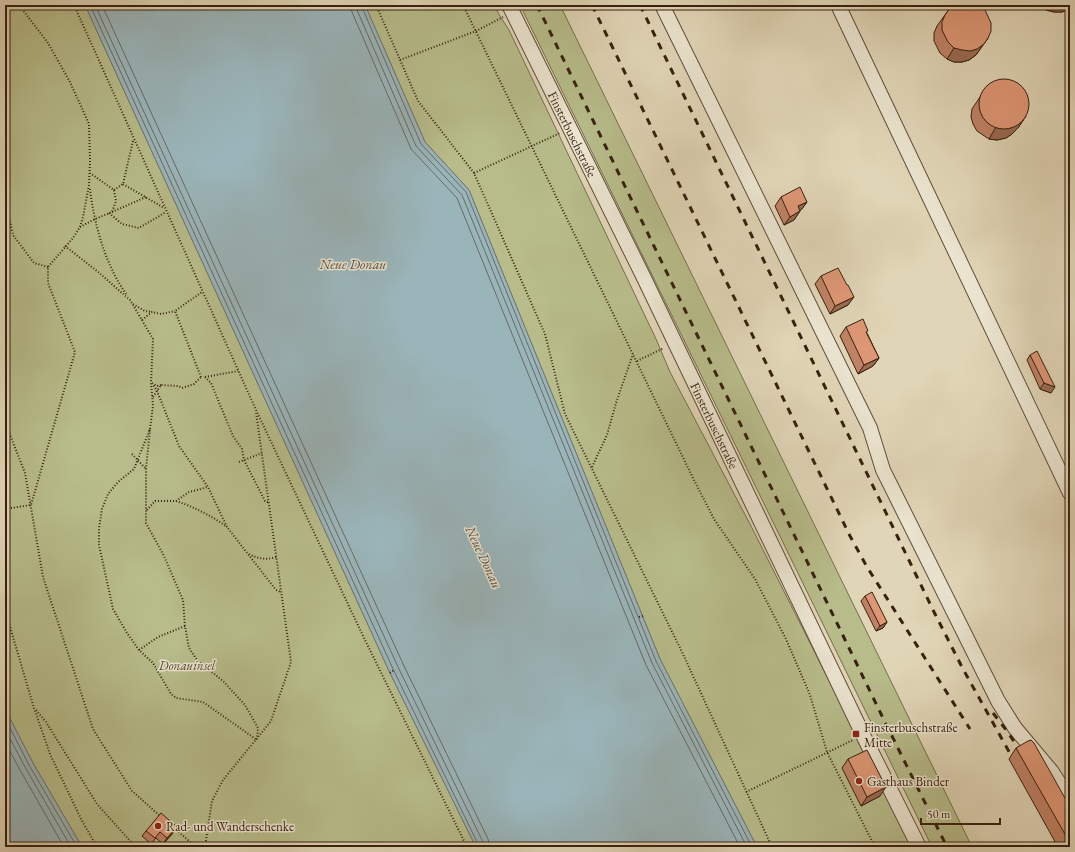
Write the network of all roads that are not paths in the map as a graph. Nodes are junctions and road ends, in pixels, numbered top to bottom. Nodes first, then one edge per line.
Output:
1 (662, 5) edge
2 (838, 5) edge
3 (511, 9) edge
4 (1070, 493) edge
5 (1070, 800) edge
6 (919, 847) edge

1 - 5 street
2 - 4 street
3 - 6 street, Finsterbuschstraße

